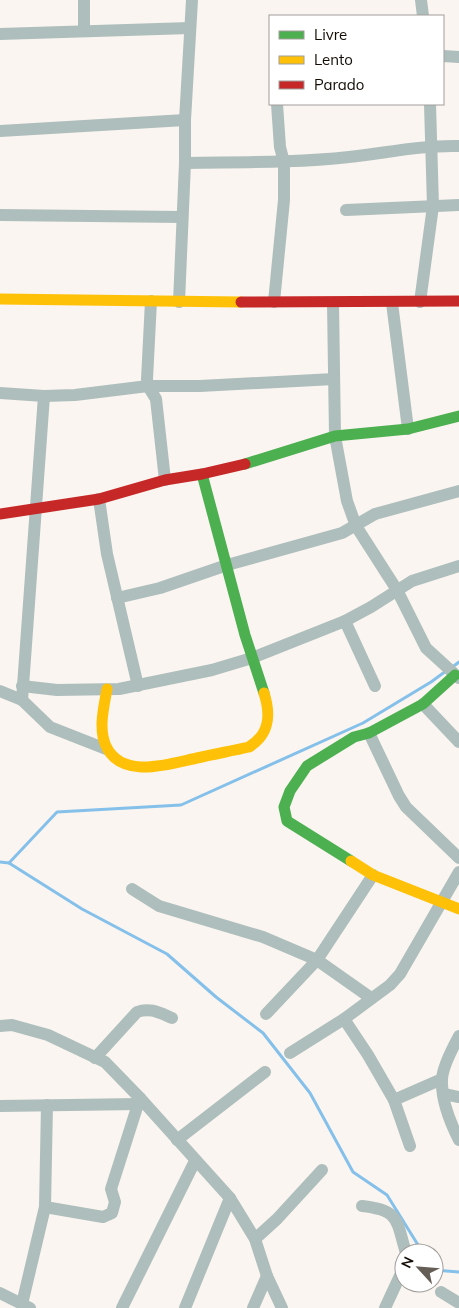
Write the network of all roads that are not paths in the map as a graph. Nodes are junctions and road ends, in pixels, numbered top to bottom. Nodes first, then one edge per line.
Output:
1 (84, 0) edge
2 (192, 0) edge
3 (421, 0) edge
4 (423, 15) edge
5 (190, 28) junction
6 (84, 31) junction
7 (0, 34) edge
8 (444, 56) edge
9 (459, 57) edge
10 (277, 105) edge
11 (430, 105) edge
12 (185, 120) junction
13 (0, 131) edge
14 (432, 146) junction
15 (459, 146) edge
16 (284, 162) junction
17 (185, 163) junction
18 (459, 205) edge
19 (433, 206) junction
20 (346, 210) dead end
21 (0, 215) edge
22 (182, 217) junction
23 (0, 299) edge
24 (151, 301) junction
25 (459, 301) edge
26 (179, 302) junction
27 (274, 302) junction
28 (333, 302) junction
29 (420, 302) junction
30 (392, 303) junction
31 (334, 379) junction
32 (148, 386) junction
33 (0, 393) edge
34 (44, 396) junction
35 (459, 416) edge
36 (408, 429) junction
37 (335, 436) junction
38 (202, 474) junction
39 (165, 480) junction
40 (459, 491) edge
41 (99, 500) junction
42 (35, 508) junction
43 (0, 514) edge
44 (356, 526) junction
45 (227, 565) junction
46 (459, 566) edge
47 (397, 590) junction
48 (117, 598) junction
49 (345, 621) junction
50 (252, 658) junction
51 (456, 675) edge
52 (22, 686) junction
53 (138, 686) junction
54 (375, 686) dead end
55 (107, 689) junction
56 (0, 691) edge
57 (22, 700) junction
58 (423, 704) junction
59 (369, 733) junction
60 (459, 742) edge
61 (106, 749) junction
62 (459, 858) edge
63 (459, 872) edge
64 (373, 875) junction
65 (132, 889) dead end
66 (440, 903) junction
67 (459, 909) edge
68 (316, 960) junction
69 (371, 998) junction
70 (266, 1014) dead end
71 (172, 1018) dead end
72 (344, 1018) junction
73 (0, 1026) edge
74 (459, 1036) edge
75 (290, 1053) dead end
76 (95, 1058) junction
77 (265, 1072) dead end
78 (442, 1079) junction
79 (444, 1094) junction
80 (459, 1097) edge
81 (394, 1100) junction
82 (139, 1101) junction
83 (47, 1105) junction
84 (0, 1106) edge
85 (176, 1140) junction
86 (459, 1140) edge
87 (410, 1146) dead end
88 (195, 1161) junction
89 (322, 1170) dead end
90 (230, 1198) junction
91 (362, 1206) dead end
92 (45, 1208) junction
93 (255, 1239) junction
94 (403, 1243) edge
95 (268, 1276) junction
96 (394, 1289) edge
97 (0, 1293) edge
98 (443, 1293) edge
99 (459, 1303) edge
100 (26, 1306) edge
101 (122, 1308) edge
102 (185, 1308) edge
103 (252, 1308) edge
104 (282, 1308) edge
105 (385, 1308) edge

1 - 6 street
2 - 5 street
3 - 4 street
5 - 6 street
5 - 12 street
6 - 7 street
8 - 9 street
10 - 16 street
11 - 14 street
12 - 13 street
12 - 17 street
14 - 15 street
14 - 16 street
14 - 19 street
16 - 17 street
16 - 27 street
17 - 22 street
18 - 19 street
19 - 20 street
19 - 29 street
21 - 22 street
22 - 26 street
23 - 24 street
24 - 26 street
24 - 32 street
25 - 29 street
26 - 27 street
27 - 28 street
28 - 30 street
28 - 31 street
29 - 30 street
30 - 36 street
31 - 32 street
31 - 37 street
32 - 34 street
32 - 39 street
33 - 34 street
34 - 42 street
35 - 36 street
36 - 37 street
37 - 38 street
37 - 44 street
38 - 39 street
38 - 45 street
39 - 41 street
40 - 44 street
41 - 42 street
41 - 48 street
42 - 43 street
42 - 52 street
44 - 45 street
44 - 47 street
45 - 48 street
45 - 50 street
46 - 47 street
47 - 49 street
47 - 51 street
48 - 53 street
49 - 50 street
49 - 54 street
50 - 53 street
50 - 61 street
51 - 58 street
52 - 55 street
52 - 57 street
53 - 55 street
55 - 61 street
56 - 57 street
57 - 61 street
58 - 59 street
58 - 60 street
59 - 62 street
59 - 64 street
63 - 66 street
64 - 66 street
64 - 68 street
65 - 68 street
66 - 67 street
66 - 69 street
68 - 69 street
68 - 70 street
69 - 72 street
71 - 76 street
72 - 75 street
72 - 81 street
73 - 76 street
74 - 78 street
76 - 82 street
77 - 85 street
78 - 79 street
78 - 81 street
79 - 80 street
79 - 86 street
81 - 87 street
82 - 83 street
82 - 85 street
82 - 92 street
83 - 84 street
83 - 92 street
85 - 88 street
88 - 90 street
88 - 101 street
89 - 93 street
90 - 93 street
90 - 102 street
91 - 94 street
92 - 100 street
93 - 95 street
95 - 103 street
95 - 104 street
96 - 105 street
97 - 100 street
98 - 99 street

